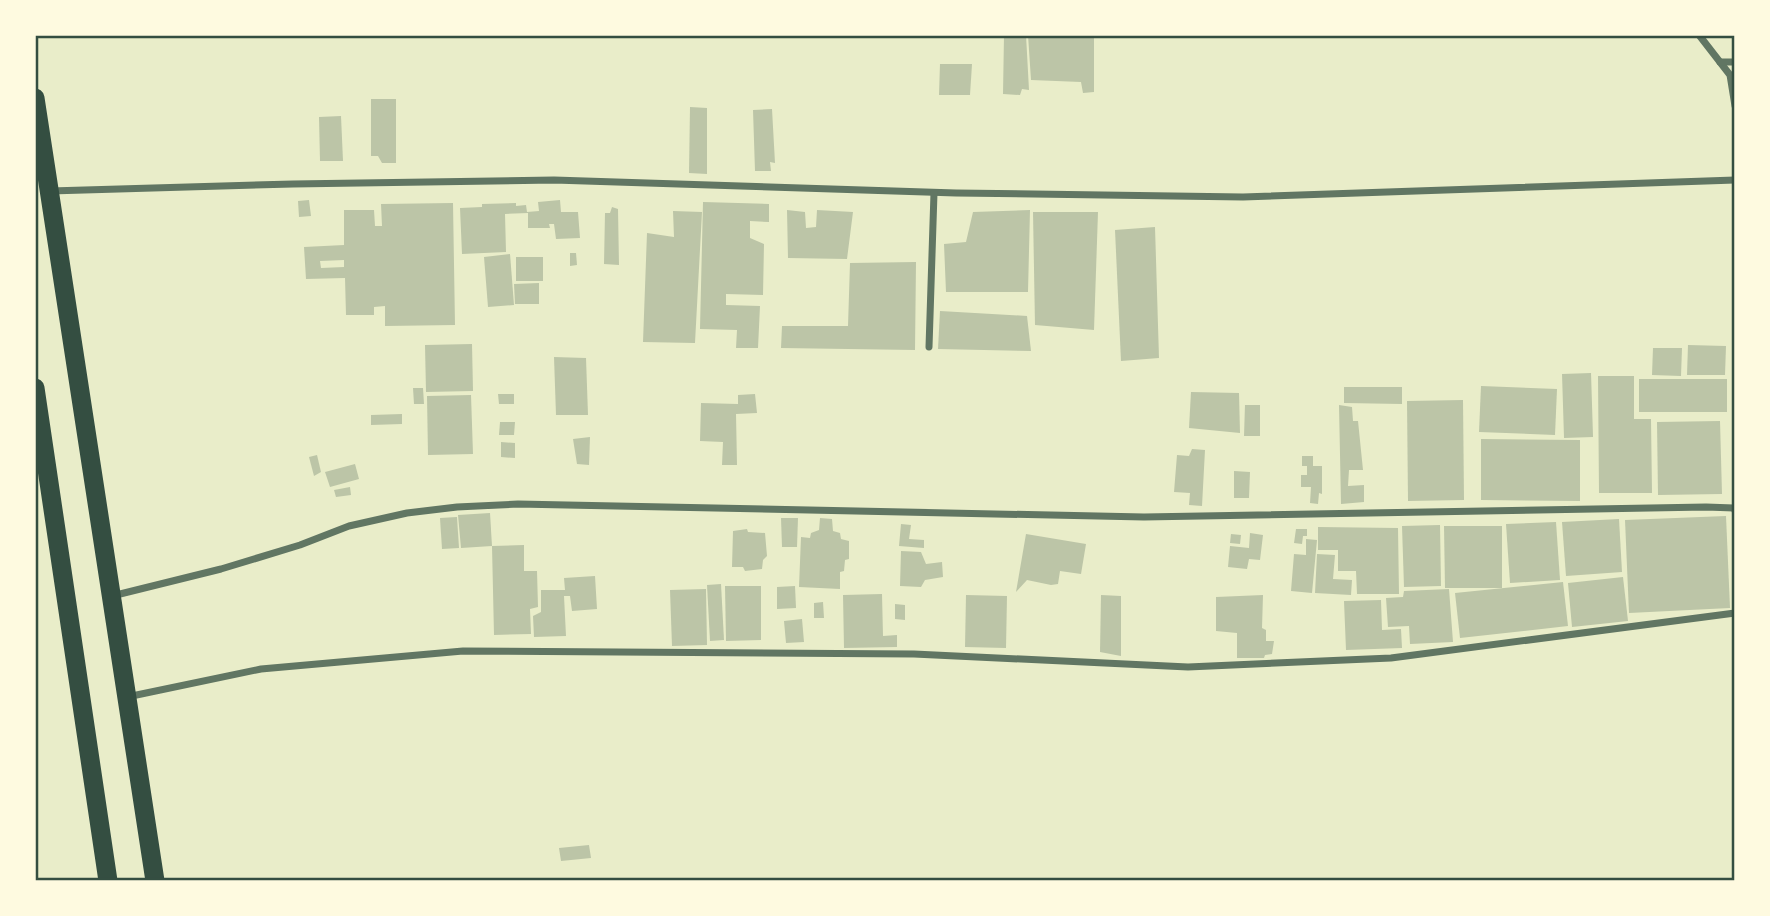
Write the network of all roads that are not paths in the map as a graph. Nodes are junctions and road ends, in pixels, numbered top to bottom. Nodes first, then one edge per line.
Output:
1 (1699, 35) edge
2 (1720, 62) junction
3 (1735, 62) edge
4 (35, 99) edge
5 (1735, 106) edge
6 (1735, 180) edge
7 (49, 191) junction
8 (934, 193) junction
9 (929, 347) dead end
10 (35, 388) edge
11 (1735, 499) edge
12 (1735, 509) edge
13 (110, 596) junction
14 (1735, 613) edge
15 (126, 697) junction
16 (108, 881) edge
17 (155, 881) edge

1 - 2 street
2 - 3 street
2 - 5 street
4 - 7 highway
6 - 8 street
7 - 8 street
7 - 13 highway
8 - 9 street
10 - 16 highway
11 - 12 street
12 - 13 street
13 - 15 highway
14 - 15 street
15 - 17 highway

